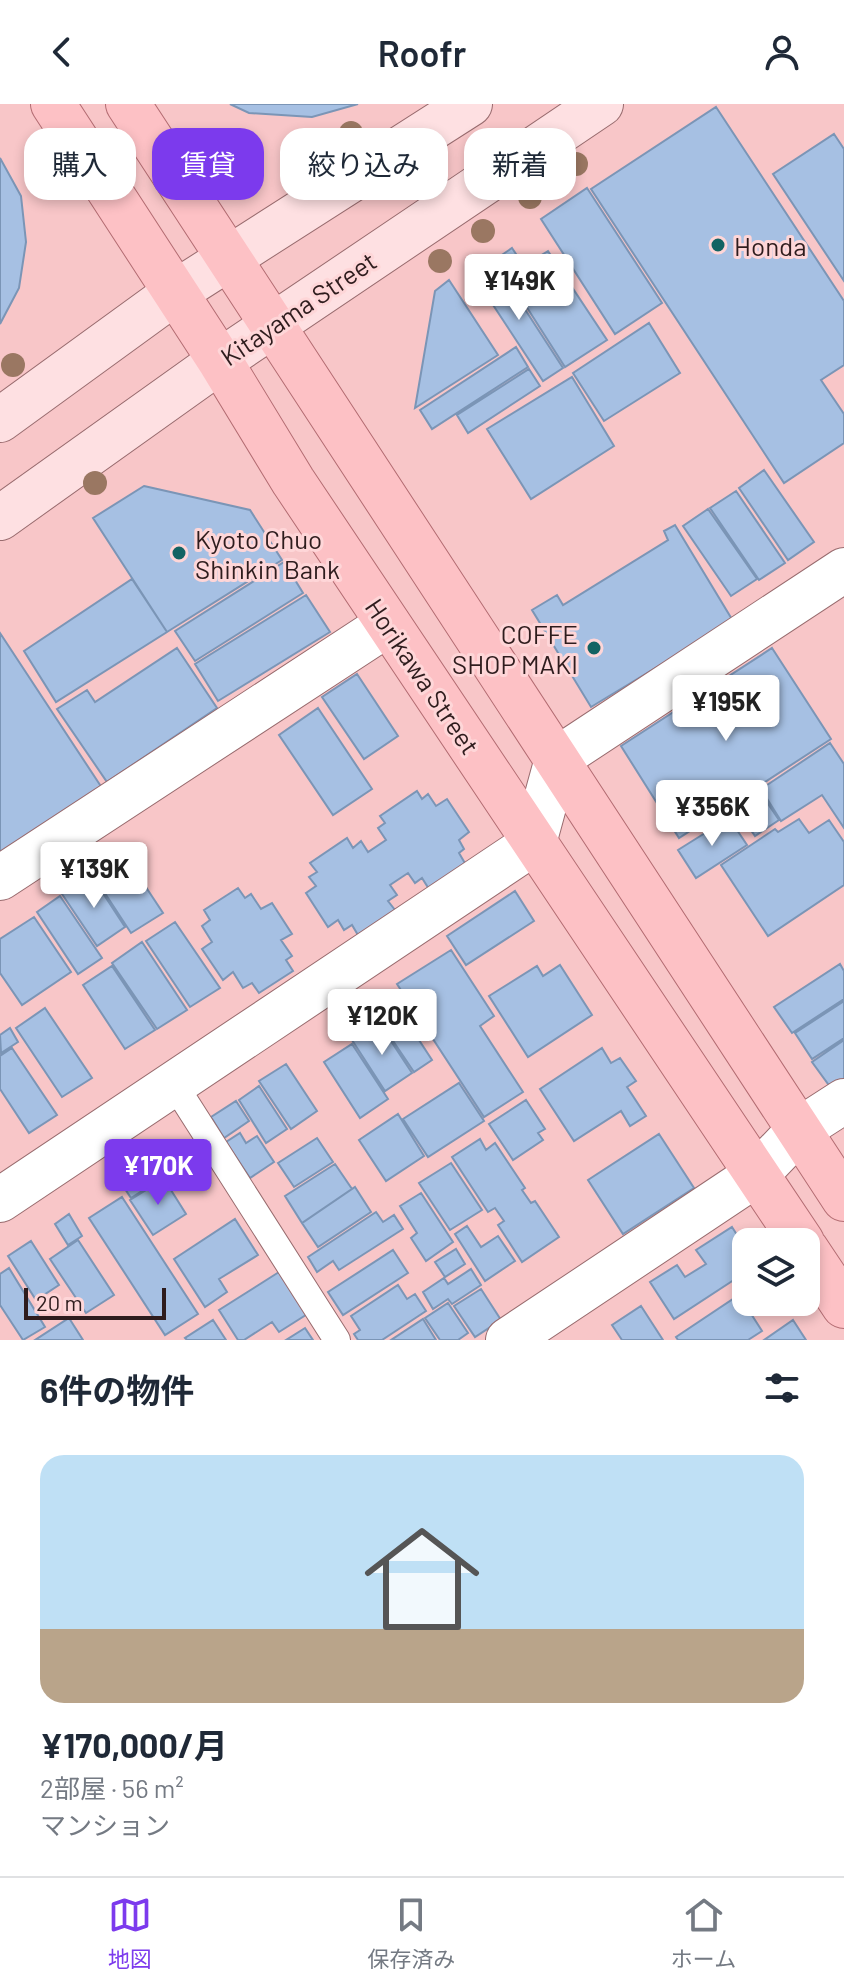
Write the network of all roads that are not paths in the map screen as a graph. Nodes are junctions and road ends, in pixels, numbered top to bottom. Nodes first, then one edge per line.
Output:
1 (53, 104) edge
2 (128, 104) edge
3 (470, 104) edge
4 (601, 104) edge
5 (229, 258) junction
6 (176, 292) junction
7 (273, 325) junction
8 (220, 361) junction
9 (0, 420) edge
10 (0, 518) edge
11 (844, 570) edge
12 (388, 624) junction
13 (557, 759) junction
14 (534, 843) junction
15 (0, 878) edge
16 (174, 1084) junction
17 (844, 1101) edge
18 (799, 1130) junction
19 (757, 1174) junction
20 (844, 1199) edge
21 (0, 1200) edge
22 (793, 1228) edge
23 (820, 1270) edge
24 (844, 1306) edge
25 (337, 1340) edge
26 (508, 1340) edge

1 - 6 main road, Horikawa Street
2 - 5 main road
3 - 5 street
4 - 7 street, Kitayama Street
5 - 6 street
5 - 7 main road
6 - 8 main road, Horikawa Street
6 - 9 street
7 - 8 street, Kitayama Street
7 - 13 main road
8 - 10 street, Kitayama Street
8 - 12 main road, Horikawa Street
11 - 13 street
12 - 14 main road, Horikawa Street
12 - 15 street
13 - 14 street
13 - 18 main road
14 - 16 street
14 - 19 main road, Horikawa Street
16 - 21 street
16 - 25 lane
17 - 18 street
18 - 19 street
18 - 20 main road
19 - 22 main road, Horikawa Street
19 - 26 street
23 - 24 main road

